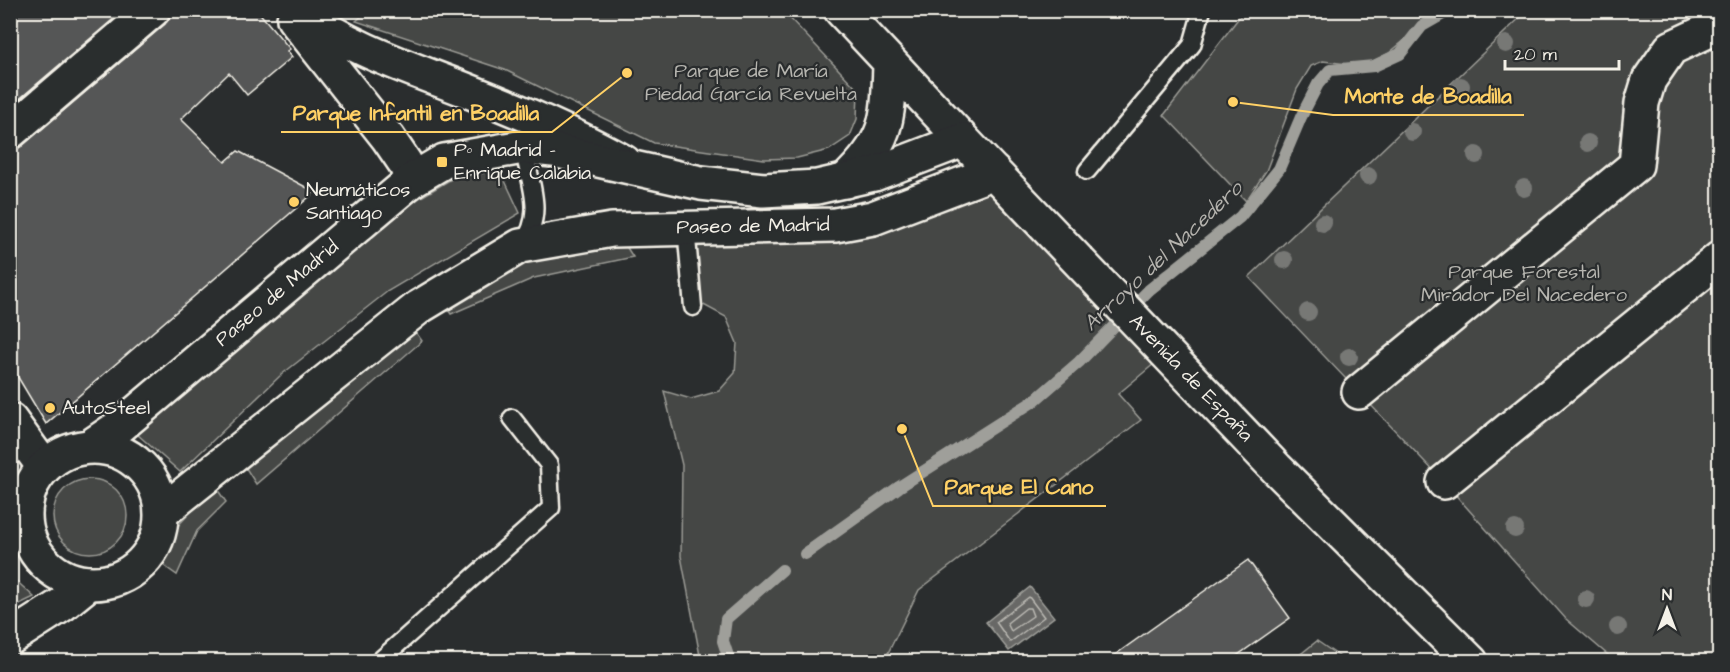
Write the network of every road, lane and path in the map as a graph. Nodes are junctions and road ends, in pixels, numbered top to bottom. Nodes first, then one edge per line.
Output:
1 (153, 10) edge
2 (287, 10) edge
3 (297, 10) edge
4 (841, 10) edge
5 (1202, 10) edge
6 (1719, 25) edge
7 (890, 65) junction
8 (10, 132) edge
9 (963, 140) junction
10 (523, 147) junction
11 (633, 167) junction
12 (1087, 171) dead end
13 (994, 172) junction
14 (412, 180) junction
15 (845, 181) junction
16 (686, 227) junction
17 (520, 246) junction
18 (1719, 258) edge
19 (693, 307) dead end
20 (1359, 392) dead end
21 (512, 418) dead end
22 (10, 420) edge
23 (91, 446) junction
24 (44, 467) junction
25 (1444, 482) dead end
26 (162, 512) junction
27 (18, 517) edge
28 (89, 583) junction
29 (10, 638) edge
30 (378, 662) edge
31 (1471, 662) edge

1 - 8 street
2 - 14 street
3 - 11 street
4 - 7 street, Avenida de España
5 - 12 lane
6 - 20 street
7 - 9 street, Avenida de España
7 - 15 street
9 - 13 street, Avenida de España
9 - 15 street, Paseo de Madrid
10 - 11 street, Paseo de Madrid
10 - 14 street, Paseo de Madrid
10 - 17 lane
11 - 15 street, Paseo de Madrid
13 - 16 street, Paseo de Madrid
13 - 31 street, Avenida de España
14 - 23 street, Paseo de Madrid
16 - 17 street, Paseo de Madrid
16 - 19 lane
17 - 26 street, Paseo de Madrid
18 - 25 street
21 - 30 lane
22 - 24 street
23 - 24 street
23 - 26 street
24 - 27 street
26 - 28 street
27 - 28 street
28 - 29 street

